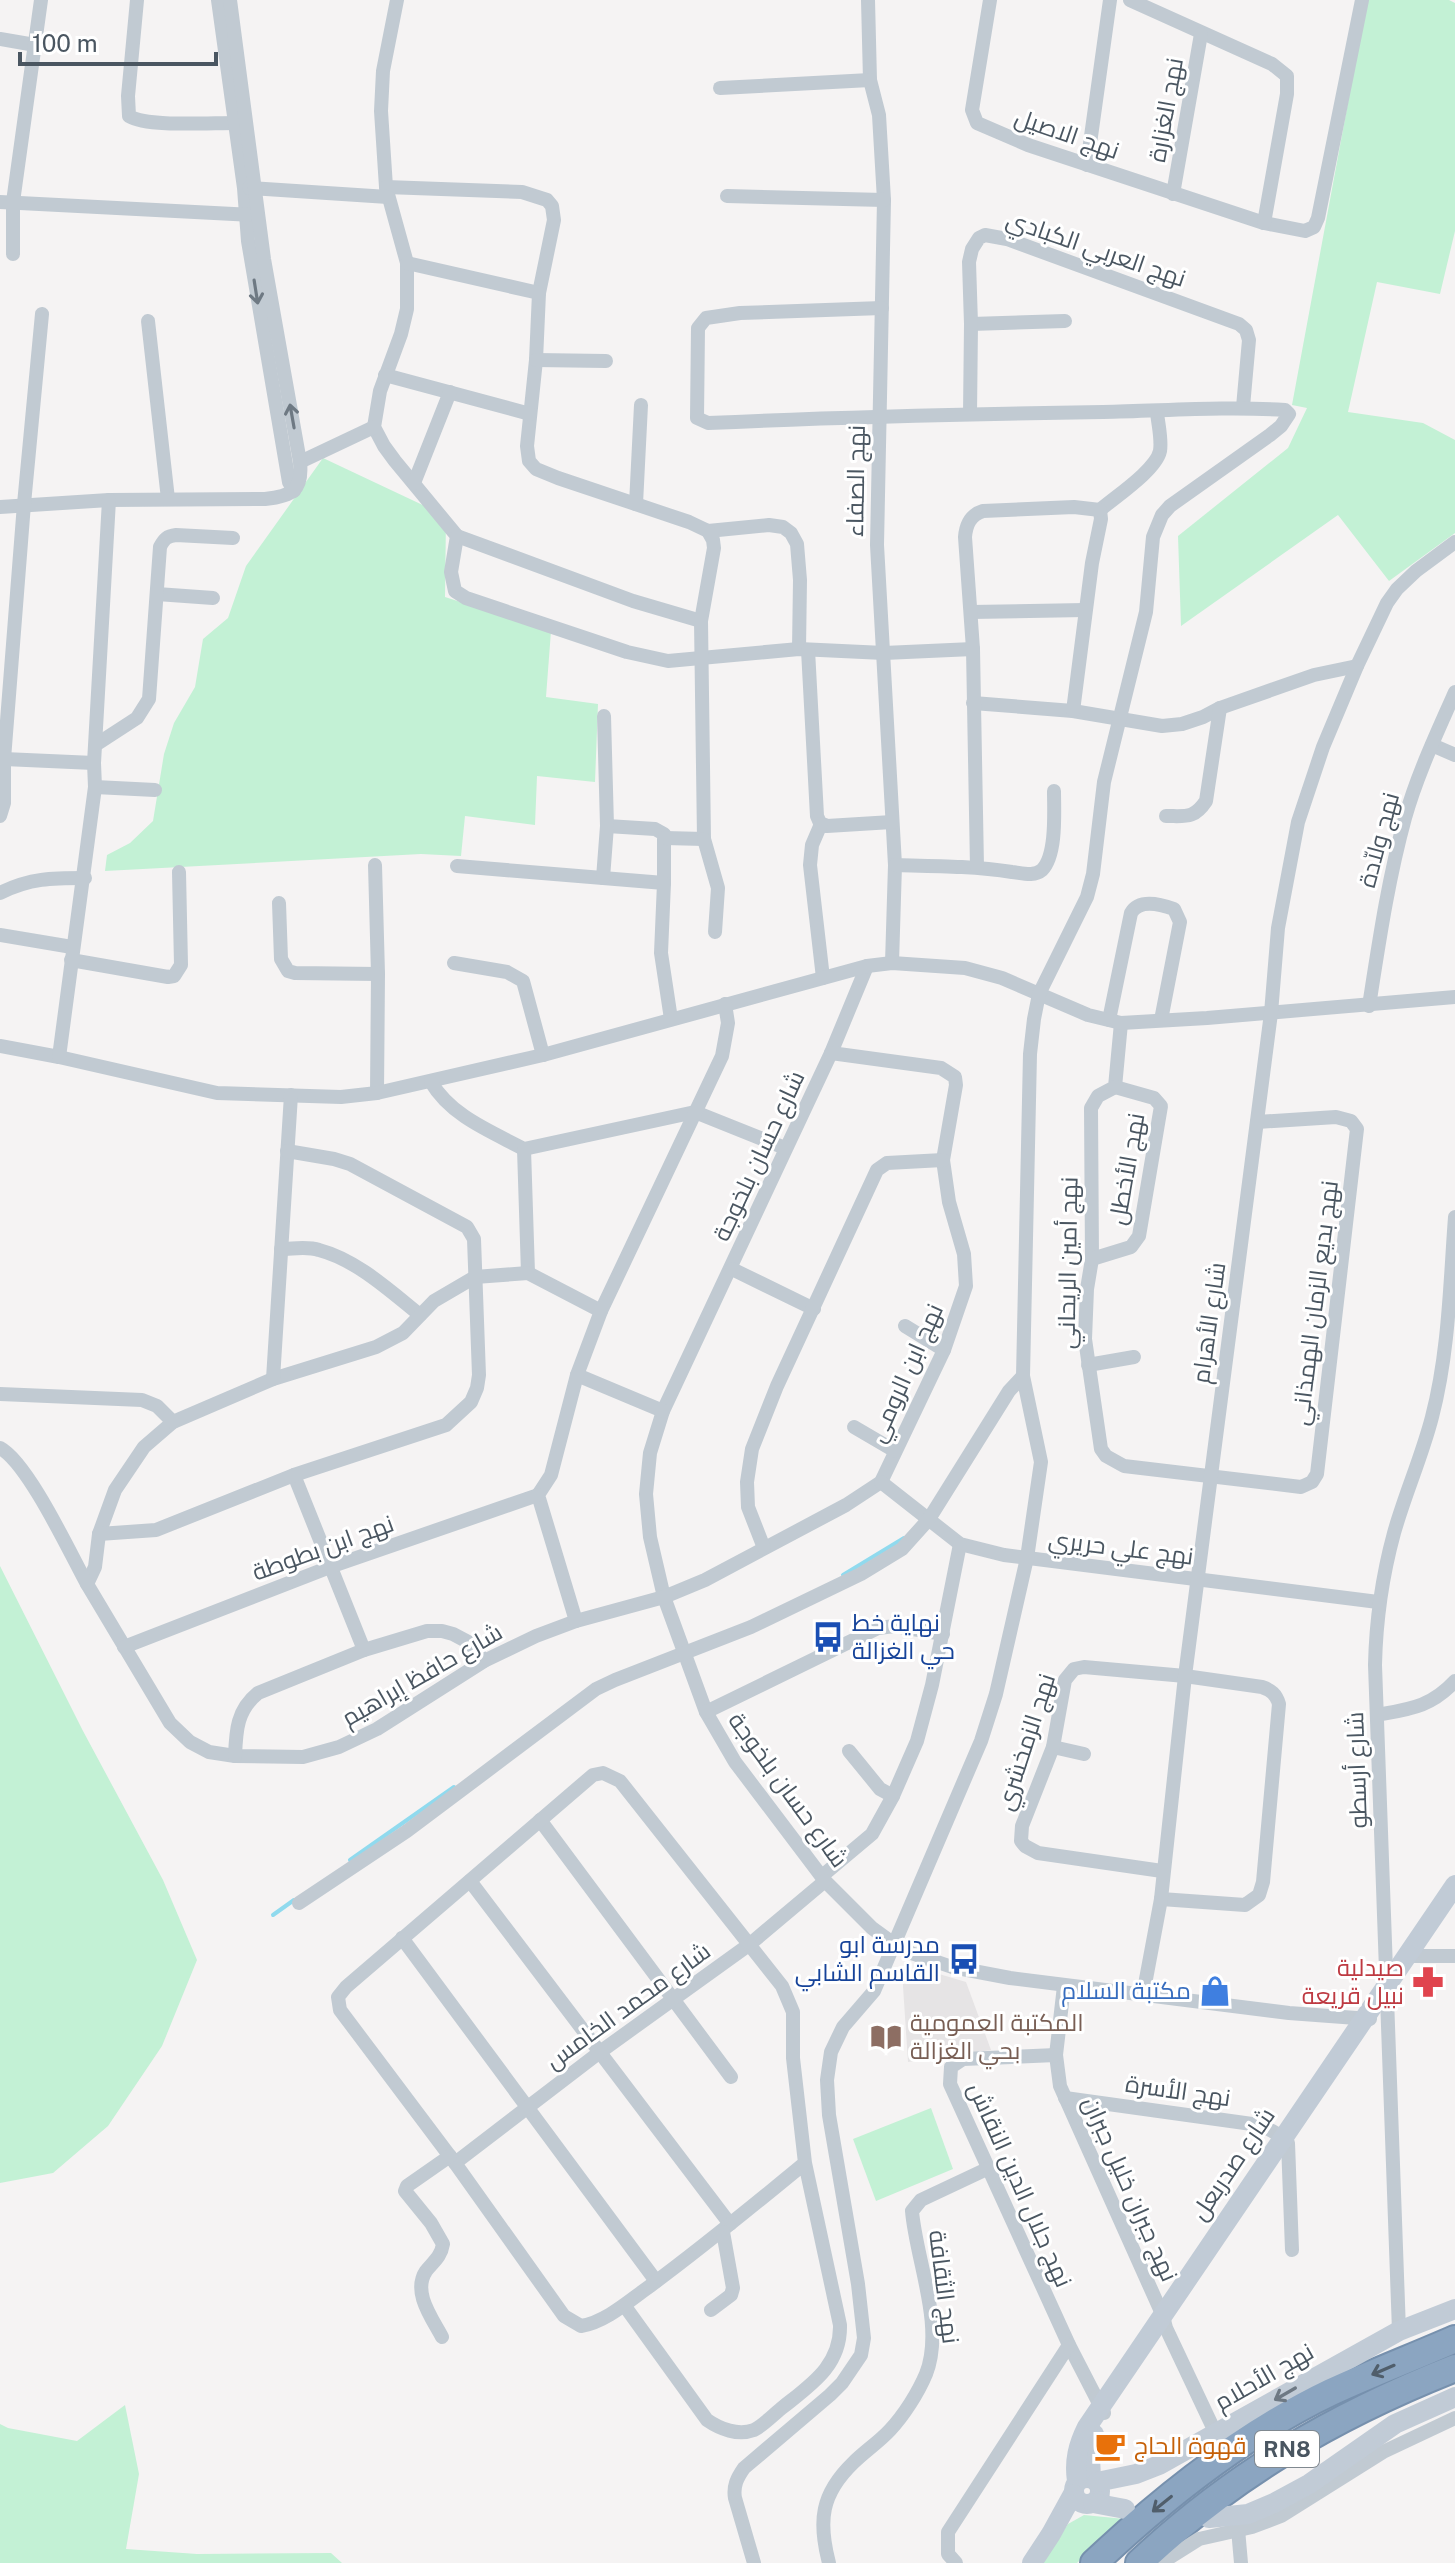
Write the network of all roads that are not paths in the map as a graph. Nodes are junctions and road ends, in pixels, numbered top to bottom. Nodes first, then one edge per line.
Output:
1 (41, 0) edge
2 (137, 0) edge
3 (218, 0) edge
4 (230, 0) edge
5 (397, 0) edge
6 (868, 0) edge
7 (990, 0) edge
8 (1110, 0) edge
9 (1130, 0) edge
10 (1362, 0) edge
11 (1201, 34) junction
12 (0, 39) edge
13 (35, 45) junction
14 (870, 80) junction
15 (720, 88) dead end
16 (241, 123) junction
17 (1087, 165) junction
18 (250, 188) junction
19 (387, 192) junction
20 (1173, 194) junction
21 (727, 196) dead end
22 (884, 200) junction
23 (6, 202) edge
24 (251, 215) junction
25 (1264, 223) junction
26 (12, 254) edge
27 (407, 263) junction
28 (539, 293) junction
29 (882, 308) junction
30 (42, 314) dead end
31 (148, 321) dead end
32 (1065, 321) dead end
33 (971, 324) junction
34 (536, 360) junction
35 (606, 361) dead end
36 (385, 375) junction
37 (450, 392) junction
38 (641, 405) dead end
39 (1243, 407) junction
40 (1157, 412) junction
41 (530, 414) junction
42 (970, 414) junction
43 (879, 415) junction
44 (374, 427) junction
45 (300, 462) junction
46 (414, 483) junction
47 (294, 491) junction
48 (168, 499) junction
49 (109, 500) junction
50 (24, 504) junction
51 (636, 504) junction
52 (0, 507) edge
53 (1100, 510) junction
54 (708, 531) junction
55 (457, 536) junction
56 (233, 538) dead end
57 (1455, 542) edge
58 (157, 594) junction
59 (213, 598) dead end
60 (1085, 610) junction
61 (971, 612) junction
62 (701, 621) junction
63 (804, 649) junction
64 (973, 649) junction
65 (884, 653) junction
66 (702, 657) junction
67 (1357, 666) junction
68 (1455, 692) edge
69 (973, 703) junction
70 (1220, 708) junction
71 (1073, 711) junction
72 (604, 716) dead end
73 (1119, 719) junction
74 (97, 744) junction
75 (1432, 745) junction
76 (1455, 755) edge
77 (2, 757) edge
78 (94, 763) junction
79 (95, 787) junction
80 (155, 790) dead end
81 (1054, 791) dead end
82 (0, 816) edge
83 (1166, 816) dead end
84 (892, 822) junction
85 (821, 824) junction
86 (607, 826) junction
87 (665, 838) junction
88 (704, 839) junction
89 (375, 865) dead end
90 (895, 865) junction
91 (457, 866) dead end
92 (977, 867) junction
93 (179, 872) dead end
94 (85, 878) junction
95 (603, 878) junction
96 (664, 883) junction
97 (0, 893) edge
98 (279, 903) dead end
99 (715, 932) dead end
100 (0, 935) edge
101 (71, 954) junction
102 (454, 963) dead end
103 (892, 963) junction
104 (867, 966) junction
105 (378, 974) junction
106 (823, 978) junction
107 (1039, 994) junction
108 (1455, 997) edge
109 (725, 1004) junction
110 (1369, 1006) junction
111 (1271, 1013) junction
112 (671, 1019) junction
113 (1161, 1020) junction
114 (1115, 1021) junction
115 (0, 1046) edge
116 (831, 1053) junction
117 (543, 1055) junction
118 (59, 1057) junction
119 (431, 1082) junction
120 (1115, 1087) junction
121 (377, 1093) junction
122 (291, 1095) junction
123 (695, 1112) junction
124 (1257, 1122) junction
125 (785, 1148) junction
126 (524, 1149) junction
127 (287, 1151) junction
128 (943, 1160) junction
129 (1455, 1217) edge
130 (281, 1249) junction
131 (1092, 1259) junction
132 (732, 1269) junction
133 (528, 1273) junction
134 (475, 1277) junction
135 (814, 1309) junction
136 (601, 1311) junction
137 (420, 1315) junction
138 (905, 1326) dead end
139 (944, 1350) junction
140 (1134, 1357) dead end
141 (1449, 1358) edge
142 (1088, 1365) junction
143 (577, 1375) junction
144 (1023, 1376) junction
145 (273, 1379) junction
146 (0, 1394) edge
147 (663, 1411) junction
148 (173, 1422) junction
149 (854, 1427) dead end
150 (0, 1448) edge
151 (895, 1451) junction
152 (294, 1475) junction
153 (1211, 1476) junction
154 (881, 1482) junction
155 (538, 1495) junction
156 (929, 1519) junction
157 (99, 1534) junction
158 (960, 1544) junction
159 (764, 1548) junction
160 (1027, 1558) junction
161 (330, 1567) junction
162 (1197, 1580) junction
163 (87, 1584) junction
164 (664, 1597) junction
165 (1378, 1602) junction
166 (576, 1621) junction
167 (943, 1634) junction
168 (124, 1647) junction
169 (364, 1650) junction
170 (685, 1654) junction
171 (484, 1661) junction
172 (1185, 1676) junction
173 (1455, 1681) edge
174 (706, 1712) junction
175 (1377, 1715) junction
176 (1053, 1747) junction
177 (849, 1751) dead end
178 (1084, 1754) dead end
179 (235, 1756) junction
180 (893, 1796) junction
181 (540, 1820) junction
182 (1162, 1871) junction
183 (824, 1879) junction
184 (470, 1881) junction
185 (1455, 1885) edge
186 (1161, 1899) junction
187 (1455, 1899) edge
188 (299, 1903) dead end
189 (402, 1938) junction
190 (750, 1944) junction
191 (894, 1944) junction
192 (1411, 1956) junction
193 (1455, 1956) edge
194 (1064, 1986) junction
195 (1386, 1992) junction
196 (1143, 1995) junction
197 (673, 1999) junction
198 (1368, 2018) junction
199 (600, 2052) junction
200 (1056, 2055) junction
201 (731, 2077) dead end
202 (1065, 2098) junction
203 (527, 2108) junction
204 (1285, 2140) junction
205 (452, 2160) junction
206 (805, 2163) junction
207 (989, 2168) junction
208 (726, 2228) junction
209 (1292, 2250) dead end
210 (656, 2281) junction
211 (624, 2305) junction
212 (1455, 2309) edge
213 (711, 2310) dead end
214 (1164, 2322) junction
215 (1399, 2331) junction
216 (442, 2337) dead end
217 (1455, 2339) edge
218 (1069, 2345) junction
219 (1455, 2368) edge
220 (1455, 2377) edge
221 (1455, 2397) edge
222 (1103, 2412) junction
223 (1346, 2416) junction
224 (1455, 2418) edge
225 (1216, 2434) junction
226 (1086, 2490) junction
227 (1125, 2509) dead end
228 (1209, 2518) dead end
229 (1238, 2529) junction
230 (1175, 2558) edge
231 (754, 2563) edge
232 (829, 2563) edge
233 (956, 2563) edge
234 (1032, 2563) edge
235 (1094, 2563) edge
236 (1139, 2563) edge
237 (1161, 2563) edge
238 (1241, 2563) edge

1 - 13 street
2 - 16 street
3 - 16 street
4 - 16 street
5 - 19 street
6 - 14 street, نهج الصفاء
7 - 17 street, نهج الاصيل
8 - 17 street
9 - 11 street
10 - 25 street, نهج الاصيل
11 - 20 street, نهج الغزارة
11 - 25 street
12 - 13 street
13 - 23 street
14 - 15 street
14 - 22 street, نهج الصفاء
16 - 18 street
17 - 20 street, نهج الاصيل
18 - 19 street
18 - 24 street
19 - 27 street
19 - 28 street
20 - 25 street, نهج الاصيل
21 - 22 street
22 - 29 street, نهج الصفاء
23 - 24 street
23 - 26 street
45 -> 24 street
24 -> 47 street
27 - 28 street
27 - 36 street
28 - 34 street
29 - 43 street, نهج الصفاء
29 - 43 street
30 - 50 street
31 - 48 street
32 - 33 street
33 - 39 street, نهج العربي الكبادي
33 - 42 street, نهج العربي الكبادي
34 - 35 street
34 - 41 street
36 - 37 street
36 - 44 street
37 - 41 street
37 - 46 street
38 - 51 street
39 - 40 street
39 - 73 street
40 - 42 street
40 - 53 street
41 - 51 street
42 - 43 street
43 - 65 street, نهج الصفاء
44 - 45 street
44 - 46 street
45 - 47 street
46 - 55 street
47 - 48 street
48 - 49 street
49 - 50 street
49 - 74 street
50 - 52 street
50 - 77 street
51 - 54 street
53 - 60 street
53 - 61 street
54 - 62 street
54 - 63 street
55 - 62 street
55 - 66 street
56 - 58 street
57 - 67 street, شارع الأهرام
58 - 59 street
58 - 74 street
60 - 61 street
60 - 71 street
61 - 64 street
62 - 66 street
63 - 65 street
63 - 66 street
63 - 85 street
64 - 65 street
64 - 69 street
65 - 84 street, نهج الصفاء
66 - 88 street
67 - 70 street
67 - 111 street, شارع الأهرام
68 - 75 street, نهج ولاّدة
69 - 71 street
69 - 92 street
70 - 73 street
70 - 83 street
71 - 73 street
72 - 86 street
73 - 107 street
74 - 78 street
75 - 76 street
75 - 110 street, نهج ولاّدة
77 - 78 street
77 - 82 street
78 - 79 street
79 - 80 street
79 - 94 street
81 - 92 street
84 - 85 street
84 - 90 street, نهج الصفاء
85 - 106 street
86 - 87 street
86 - 95 street
87 - 88 street
87 - 96 street
88 - 99 street
89 - 105 street
90 - 92 street
90 - 103 street, نهج الصفاء
91 - 95 street
93 - 101 street
94 - 97 street
94 - 101 street
95 - 96 street
96 - 112 street
98 - 105 street
100 - 101 street
101 - 118 street
102 - 117 street
103 - 104 street
103 - 107 street
104 - 106 street
104 - 116 street, شارع حسان بلخوجة
105 - 121 street
106 - 109 street
107 - 114 street
107 - 144 street
108 - 110 street
109 - 112 street
109 - 123 street
110 - 111 street
111 - 113 street
111 - 124 street, شارع الأهرام
112 - 117 street
113 - 114 street
113 - 114 street
114 - 120 street
115 - 118 street
116 - 125 street, شارع حسان بلخوجة
116 - 128 street, نهج ابن الرومي
117 - 119 street
118 - 122 street
119 - 121 street
119 - 126 street
120 - 131 street, نهج أمين الريحاني
120 - 131 street, نهج الأخطل
121 - 122 street
122 - 127 street
123 - 125 street
123 - 126 street
123 - 136 street
124 - 153 street, شارع الأهرام
124 - 153 street, نهج بديع الزمان الهمذاني
125 - 132 street, شارع حسان بلخوجة
126 - 133 street
127 - 130 street
127 - 134 street
128 - 135 street
128 - 139 street, نهج ابن الرومي
129 - 141 street, شارع أرسطو
130 - 137 street
130 - 145 street
131 - 142 street, نهج أمين الريحاني
132 - 135 street
132 - 147 street, شارع حسان بلخوجة
133 - 134 street
133 - 136 street
134 - 137 street
134 - 152 street
135 - 159 street
136 - 143 street
137 - 145 street
138 - 139 street
139 - 151 street, نهج ابن الرومي
140 - 142 street
141 - 165 street, شارع أرسطو
142 - 153 street, نهج أمين الريحاني
143 - 147 street
143 - 155 street
144 - 156 street
144 - 160 street
145 - 148 street
146 - 148 street
147 - 164 street, شارع حسان بلخوجة
148 - 157 street
149 - 151 street
150 - 163 street, شارع حافظ إبراهيم
151 - 154 street, نهج ابن الرومي
152 - 157 street
152 - 161 street
153 - 162 street, شارع الأهرام
154 - 156 street, نهج علي حريري
154 - 159 street, شارع حافظ إبراهيم
155 - 161 street, نهج ابن بطوطة
155 - 166 street
156 - 158 street, نهج علي حريري
156 - 170 street
157 - 163 street
158 - 160 street, نهج علي حريري
158 - 167 street, شارع محمد الخامس
159 - 164 street, شارع حافظ إبراهيم
160 - 162 street, نهج علي حريري
160 - 191 street
161 - 168 street, نهج ابن بطوطة
161 - 169 street
162 - 165 street, نهج علي حريري
162 - 172 street, شارع الأهرام
163 - 168 street, شارع حافظ إبراهيم
164 - 166 street, شارع حافظ إبراهيم
164 - 170 street, شارع حسان بلخوجة
165 - 175 street, شارع أرسطو
166 - 171 street, شارع حافظ إبراهيم
167 - 174 street
167 - 180 street, شارع محمد الخامس
168 - 179 street, شارع حافظ إبراهيم
169 - 171 street
169 - 179 street
170 - 174 street, شارع حسان بلخوجة
170 - 188 street
171 - 179 street, شارع حافظ إبراهيم
172 - 176 street, نهج الزمخشري
172 - 182 street, شارع الأهرام
172 - 186 street
173 - 175 street
174 - 183 street, شارع حسان بلخوجة
175 - 195 street, شارع أرسطو
176 - 178 street
176 - 182 street, نهج الزمخشري
177 - 180 street
180 - 183 street, شارع محمد الخامس
181 - 184 street
181 - 190 street
181 - 197 street
182 - 186 street, شارع الأهرام
183 - 190 street, شارع محمد الخامس
183 - 191 street, شارع حسان بلخوجة
184 - 189 street
184 - 199 street
185 - 192 street
186 - 196 street, شارع الأهرام
187 - 192 street
189 - 203 street
189 - 205 street
190 - 197 street, شارع محمد الخامس
190 - 206 street
191 - 194 street, شارع حسان بلخوجة
191 - 231 street
192 - 193 street
192 - 195 street
194 - 196 street, شارع حسان بلخوجة
194 - 200 street, نهج جبران خليل جبران
195 - 198 street, شارع صدربعل
195 - 215 street, شارع أرسطو
196 - 198 street, شارع حسان بلخوجة
197 - 199 street, شارع محمد الخامس
197 - 201 street
198 - 204 street, شارع صدربعل
199 - 203 street, شارع محمد الخامس
199 - 208 street
200 - 202 street, نهج جبران خليل جبران
200 - 207 street, نهج جلال الدين النقاش
202 - 204 street, نهج الأسرة
202 - 214 street, نهج جبران خليل جبران
203 - 205 street, شارع محمد الخامس
203 - 210 street
204 - 209 street
204 - 214 street, شارع صدربعل
205 - 211 street
205 - 216 street, شارع محمد الخامس
206 - 208 street
206 - 211 street
207 - 218 street, نهج جلال الدين النقاش
207 - 232 street, نهج الثقافة
208 - 210 street
208 - 213 street
210 - 211 street
212 - 215 street, نهج الأحلام
214 - 222 street, شارع صدربعل
214 - 225 street, نهج جبران خليل جبران
215 -> 225 street, نهج الأحلام
217 -> 235 highway, RN8
218 - 222 street, نهج جلال الدين النقاش
218 - 233 street
219 - 223 highway, RN8
220 - 223 highway, RN8
221 - 228 street
222 - 226 street, شارع صدربعل
223 - 236 highway, RN8
224 - 229 street
225 - 226 street, نهج الأحلام
226 - 227 street
226 - 234 street
229 - 230 street
229 - 238 street
230 - 237 street

